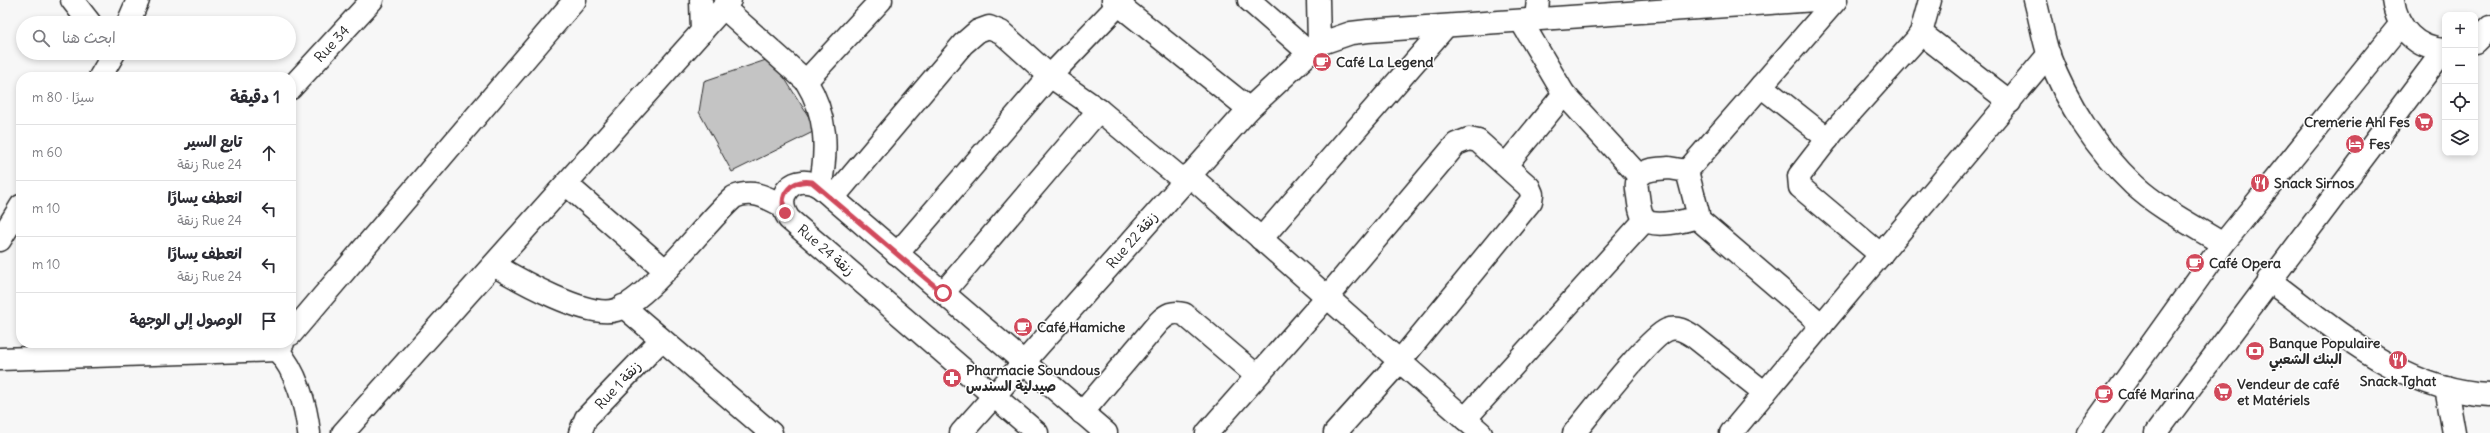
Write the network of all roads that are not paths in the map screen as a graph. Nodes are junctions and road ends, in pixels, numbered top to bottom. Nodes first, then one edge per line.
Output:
1 (72, 0) edge
2 (138, 0) edge
3 (372, 0) edge
4 (701, 0) edge
5 (881, 0) edge
6 (1250, 0) edge
7 (1318, 0) edge
8 (1811, 0) edge
9 (1836, 0) edge
10 (1930, 0) edge
11 (2035, 0) edge
12 (2393, 0) edge
13 (569, 2) edge
14 (1118, 2) edge
15 (727, 4) edge
16 (1532, 13) edge
17 (85, 16) edge
18 (131, 16) edge
19 (2400, 25) junction
20 (1445, 27) junction
21 (2490, 27) edge
22 (702, 32) junction
23 (1921, 33) junction
24 (2478, 39) edge
25 (1313, 48) junction
26 (2442, 49) edge
27 (2442, 53) edge
28 (2049, 54) junction
29 (110, 60) edge
30 (103, 72) edge
31 (1050, 76) junction
32 (806, 82) junction
33 (296, 83) edge
34 (1761, 86) junction
35 (1564, 94) junction
36 (2010, 102) junction
37 (1099, 110) junction
38 (1249, 110) junction
39 (1828, 140) junction
40 (1506, 165) junction
41 (1687, 171) junction
42 (1639, 176) junction
43 (1186, 178) junction
44 (566, 184) junction
45 (826, 192) junction
46 (783, 206) junction
47 (16, 214) edge
48 (1696, 217) junction
49 (1645, 220) junction
50 (1261, 239) junction
51 (0, 240) edge
52 (2223, 244) junction
53 (897, 254) junction
54 (1881, 255) junction
55 (494, 265) junction
56 (665, 270) junction
57 (2269, 280) junction
58 (943, 293) junction
59 (1327, 297) junction
60 (623, 306) junction
61 (296, 324) edge
62 (1822, 325) junction
63 (661, 340) junction
64 (86, 348) edge
65 (286, 348) edge
66 (59, 350) edge
67 (0, 359) edge
68 (1400, 361) junction
69 (1025, 363) junction
70 (1257, 376) junction
71 (2446, 388) junction
72 (1765, 393) junction
73 (2490, 394) edge
74 (994, 396) junction
75 (1082, 413) junction
76 (1473, 426) edge
77 (309, 433) edge
78 (343, 433) edge
79 (580, 433) edge
80 (771, 433) edge
81 (961, 433) edge
82 (1037, 433) edge
83 (1106, 433) edge
84 (1207, 433) edge
85 (1335, 433) edge
86 (1574, 433) edge
87 (1731, 433) edge
88 (2088, 433) edge
89 (2156, 433) edge
90 (2454, 433) edge

1 - 17 street
2 - 18 street
3 - 33 street, Rue 34
4 - 22 street
5 - 32 street
6 - 25 street
7 - 25 street
8 - 16 street
9 - 34 street
10 - 23 street
11 - 28 street
12 - 19 street
13 - 61 street
14 - 31 street
14 - 38 street
15 - 22 street
15 - 32 street
16 - 20 street
16 - 35 street
19 - 26 street
19 - 52 street
20 - 25 street
20 - 50 street
21 - 24 street
22 - 44 street
23 - 36 street
23 - 39 street
25 - 38 street, Rue 22 زنقة
27 - 57 street
28 - 36 street
28 - 52 street
29 - 30 street
31 - 37 street
31 - 45 street
31 - 53 street
32 - 45 street
34 - 39 street
34 - 41 street
35 - 40 street
35 - 42 street
36 - 54 street
37 - 43 street
37 - 58 street
38 - 43 street, Rue 22 زنقة
39 - 54 street
40 - 59 street
40 - 68 street
41 - 42 street
41 - 48 street
42 - 49 street
43 - 50 street
43 - 69 street, Rue 22 زنقة
44 - 55 street
44 - 56 street
45 - 46 street
45 - 53 street
46 - 56 street
46 - 74 street, Rue 24 زنقة
47 - 51 street
48 - 49 street
48 - 62 street
49 - 76 street
50 - 59 street
52 - 88 street
53 - 58 street
54 - 62 street
55 - 60 street
55 - 78 street
56 - 60 street
57 - 71 street
57 - 89 street
58 - 69 street
59 - 68 street
59 - 70 street
60 - 63 street
62 - 72 street
63 - 79 street, Rue 1 زنقة
63 - 80 street
64 - 66 street
65 - 77 street
66 - 67 street
68 - 76 street
68 - 85 street
69 - 74 street, Rue 22 زنقة
69 - 75 street
70 - 75 street
70 - 84 street
71 - 73 street
71 - 90 street
72 - 86 street
72 - 87 street
74 - 81 street, Rue 22 زنقة
74 - 82 street, Rue 24 زنقة
75 - 83 street

